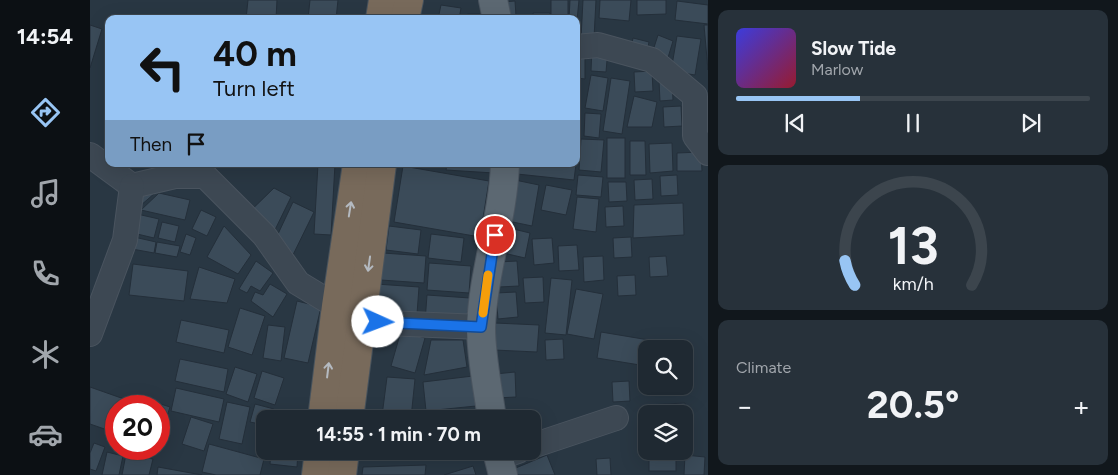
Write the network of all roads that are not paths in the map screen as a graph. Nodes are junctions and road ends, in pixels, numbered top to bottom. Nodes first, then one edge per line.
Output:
1 (383, 0) edge
2 (409, 0) edge
3 (493, 0) edge
4 (381, 15) edge
5 (406, 15) edge
6 (495, 15) edge
7 (580, 47) edge
8 (708, 152) edge
9 (90, 155) edge
10 (105, 166) edge
11 (106, 167) edge
12 (357, 167) edge
13 (382, 167) edge
14 (505, 167) edge
15 (132, 186) junction
16 (336, 306) junction
17 (361, 322) junction
18 (481, 327) junction
19 (90, 334) edge
20 (323, 410) edge
21 (350, 410) edge
22 (491, 410) edge
23 (616, 418) dead end
24 (541, 443) edge
25 (317, 460) edge
26 (344, 460) edge
27 (316, 475) edge
28 (342, 475) edge

1 - 4 highway
2 - 5 highway
3 - 6 main road
7 - 8 street
9 - 10 street
11 - 15 street
16 -> 12 highway
13 -> 17 highway
14 - 18 main road
15 - 16 street
15 - 19 street
20 -> 16 highway
17 - 18 street
17 - 21 highway
18 - 22 main road
23 - 24 street
25 - 27 highway
26 - 28 highway

